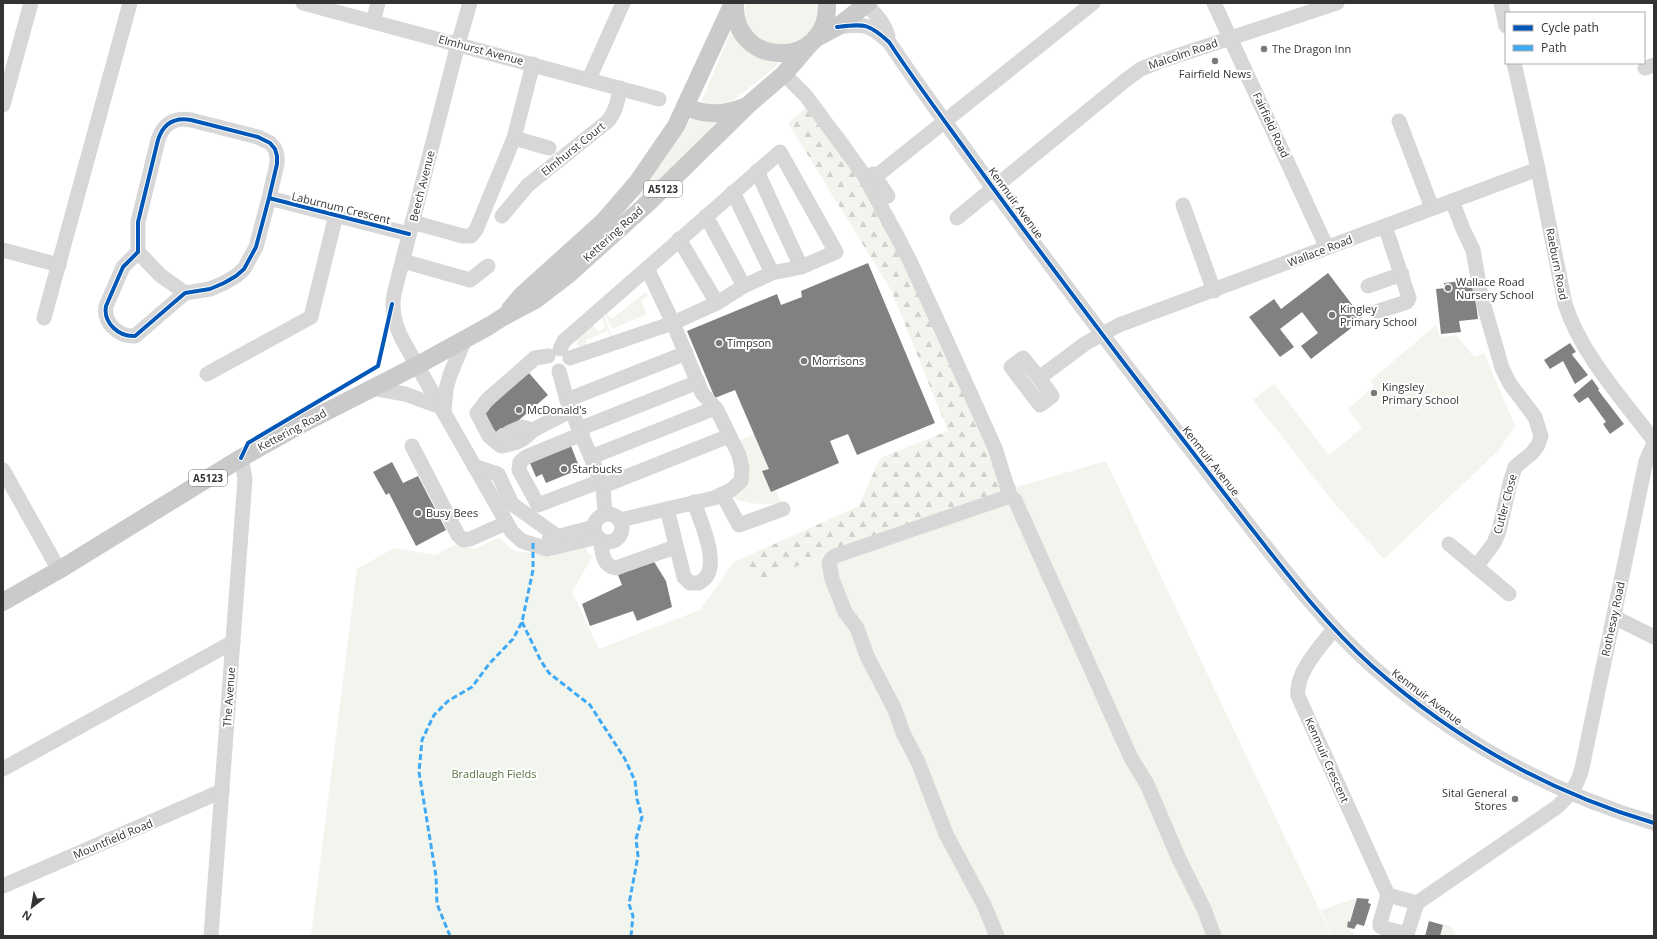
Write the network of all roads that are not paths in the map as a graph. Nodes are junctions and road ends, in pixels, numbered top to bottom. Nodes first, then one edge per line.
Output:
1 (31, 3) edge
2 (130, 3) edge
3 (303, 3) edge
4 (378, 3) edge
5 (470, 3) edge
6 (623, 3) edge
7 (734, 3) edge
8 (827, 3) edge
9 (1093, 3) edge
10 (1214, 3) edge
11 (1337, 3) edge
12 (1501, 3) edge
13 (867, 4) edge
14 (1505, 21) edge
15 (373, 22) junction
16 (837, 27) junction
17 (1231, 38) junction
18 (813, 41) junction
19 (889, 42) junction
20 (458, 44) junction
21 (534, 64) junction
22 (1514, 64) edge
23 (8, 69) edge
24 (784, 74) junction
25 (589, 79) junction
26 (620, 88) junction
27 (659, 99) dead end
28 (3, 105) edge
29 (748, 105) junction
30 (686, 107) junction
31 (1399, 121) dead end
32 (945, 122) junction
33 (514, 138) junction
34 (549, 148) dead end
35 (860, 155) dead end
36 (1538, 169) junction
37 (757, 172) junction
38 (875, 177) junction
39 (993, 189) junction
40 (733, 192) junction
41 (888, 196) dead end
42 (269, 198) junction
43 (1452, 201) junction
44 (1182, 205) dead end
45 (1432, 208) junction
46 (336, 215) junction
47 (502, 216) dead end
48 (706, 216) junction
49 (957, 218) dead end
50 (1386, 226) junction
51 (411, 228) junction
52 (679, 240) junction
53 (1327, 248) junction
54 (3, 250) edge
55 (138, 252) junction
56 (403, 261) junction
57 (58, 265) junction
58 (488, 266) dead end
59 (801, 267) junction
60 (647, 268) junction
61 (772, 273) junction
62 (1402, 274) junction
63 (744, 286) junction
64 (1368, 286) dead end
65 (1214, 291) junction
66 (184, 293) junction
67 (717, 303) junction
68 (1376, 312) dead end
69 (503, 317) junction
70 (44, 318) dead end
71 (673, 323) junction
72 (1102, 334) junction
73 (465, 339) junction
74 (559, 354) junction
75 (686, 354) junction
76 (418, 365) junction
77 (207, 374) dead end
78 (1038, 378) dead end
79 (698, 382) junction
80 (372, 388) junction
81 (570, 405) junction
82 (715, 408) junction
83 (442, 409) junction
84 (580, 431) junction
85 (729, 436) junction
86 (1654, 442) edge
87 (412, 446) dead end
88 (591, 457) junction
89 (241, 458) junction
90 (474, 466) junction
91 (3, 470) edge
92 (602, 483) junction
93 (722, 494) junction
94 (1010, 496) junction
95 (694, 502) junction
96 (667, 508) junction
97 (784, 509) dead end
98 (605, 514) junction
99 (620, 520) junction
100 (506, 523) junction
101 (597, 534) junction
102 (557, 536) junction
103 (533, 543) junction
104 (1448, 544) dead end
105 (675, 547) junction
106 (1476, 567) junction
107 (59, 570) junction
108 (1509, 594) dead end
109 (3, 602) edge
110 (1614, 617) junction
111 (1334, 629) junction
112 (1654, 637) edge
113 (234, 642) junction
114 (3, 769) edge
115 (222, 792) junction
116 (1571, 794) junction
117 (1654, 823) edge
118 (3, 886) edge
119 (1388, 895) junction
120 (1417, 903) junction
121 (211, 936) edge
122 (997, 936) edge
123 (1214, 936) edge

1 - 23 street
2 - 57 street
3 - 15 street, Elmhurst Avenue
4 - 15 street
5 - 20 street, Beech Avenue
6 - 25 street
7 - 18 main road
7 - 30 main road, Kettering Road / A5123
8 - 18 main road
9 - 32 street
10 - 17 street, Fairfield Road
11 - 17 street, Malcolm Road
12 - 14 street
13 - 16 main road, Kettering Road / A5123
13 - 19 street, Kenmuir Avenue
15 - 20 street, Elmhurst Avenue
16 - 18 main road, Kettering Road / A5123
16 - 19 street, Kenmuir Avenue
17 - 39 street, Malcolm Road
17 - 53 street, Fairfield Road
18 - 24 main road, Kettering Road / A5123
19 - 32 street, Kenmuir Avenue
20 - 21 street, Elmhurst Avenue
20 - 51 street, Beech Avenue
21 - 25 street, Elmhurst Avenue
21 - 33 street
22 - 36 street, Raeburn Road
23 - 28 street
24 - 29 main road, Kettering Road / A5123
24 - 94 street
25 - 26 street, Elmhurst Avenue
26 - 27 street, Elmhurst Avenue
26 - 47 street, Elmhurst Court
29 - 30 main road, Kettering Road
29 - 69 main road, Kettering Road / A5123
30 - 69 main road, Kettering Road / A5123
31 - 45 street
32 - 38 street
32 - 39 street, Kenmuir Avenue
33 - 34 street
33 - 51 street, Laburnum Crescent
35 - 38 street
36 - 43 street, Wallace Road
36 - 86 street, Raeburn Road
37 - 40 street
37 - 59 street
37 - 59 street
38 - 41 street
39 - 49 street, Malcolm Road
39 - 72 street, Kenmuir Avenue
40 - 48 street
40 - 61 street
42 - 46 street, Laburnum Crescent
42 - 55 street
42 - 66 street
43 - 45 street, Wallace Road
43 - 106 street, Cutler Close
44 - 65 street
45 - 50 street, Wallace Road
46 - 51 street, Laburnum Crescent
46 - 77 street
48 - 52 street
48 - 63 street
50 - 53 street, Wallace Road
50 - 62 street
51 - 56 street, Beech Avenue
52 - 60 street
52 - 67 street
53 - 65 street, Wallace Road
54 - 57 street
55 - 66 street
55 - 66 street
56 - 58 street
56 - 76 street, Beech Avenue
57 - 70 street
59 - 61 street
60 - 71 street
60 - 74 street
61 - 63 street
62 - 64 street
62 - 68 street
63 - 67 street
65 - 72 street, Wallace Road
67 - 71 street
69 - 73 main road, Kettering Road / A5123
71 - 74 street
71 - 75 street
72 - 78 street, Wallace Road
72 - 111 street, Kenmuir Avenue
73 - 76 main road, Kettering Road / A5123
73 - 83 street
74 - 81 street
74 - 81 street
75 - 79 street
75 - 81 street
76 - 80 main road, Kettering Road / A5123
76 - 83 street, Beech Avenue
79 - 82 street
79 - 84 street
80 - 83 street
80 - 89 main road, Kettering Road / A5123
81 - 84 street
82 - 85 street
82 - 88 street
83 - 90 street, Beech Avenue
84 - 88 street
84 - 92 street
85 - 92 street
85 - 93 street
86 - 110 street, Rothesay Road
87 - 100 street
88 - 92 street
89 - 107 main road, Kettering Road / A5123
89 - 113 street, The Avenue
90 - 100 street, Beech Avenue
90 - 102 street
91 - 107 street
92 - 98 street
93 - 95 street
93 - 97 street
94 - 122 street
94 - 123 street
95 - 96 street
95 - 105 street
96 - 99 street
96 - 105 street
98 - 99 street
98 - 101 street
99 - 101 street
100 - 103 street, Beech Avenue
101 - 102 street
101 - 103 street, Beech Avenue
101 - 105 street
102 - 103 street
104 - 106 street
106 - 108 street
107 - 109 main road, Kettering Road / A5123
110 - 112 street
110 - 116 street, Rothesay Road
111 - 116 street, Kenmuir Avenue
111 - 119 street, Kenmuir Crescent
113 - 114 street
113 - 115 street, The Avenue
115 - 118 street, Mountfield Road
115 - 121 street, The Avenue
116 - 117 street, Kenmuir Avenue
116 - 120 street
119 - 120 street
119 - 120 street

